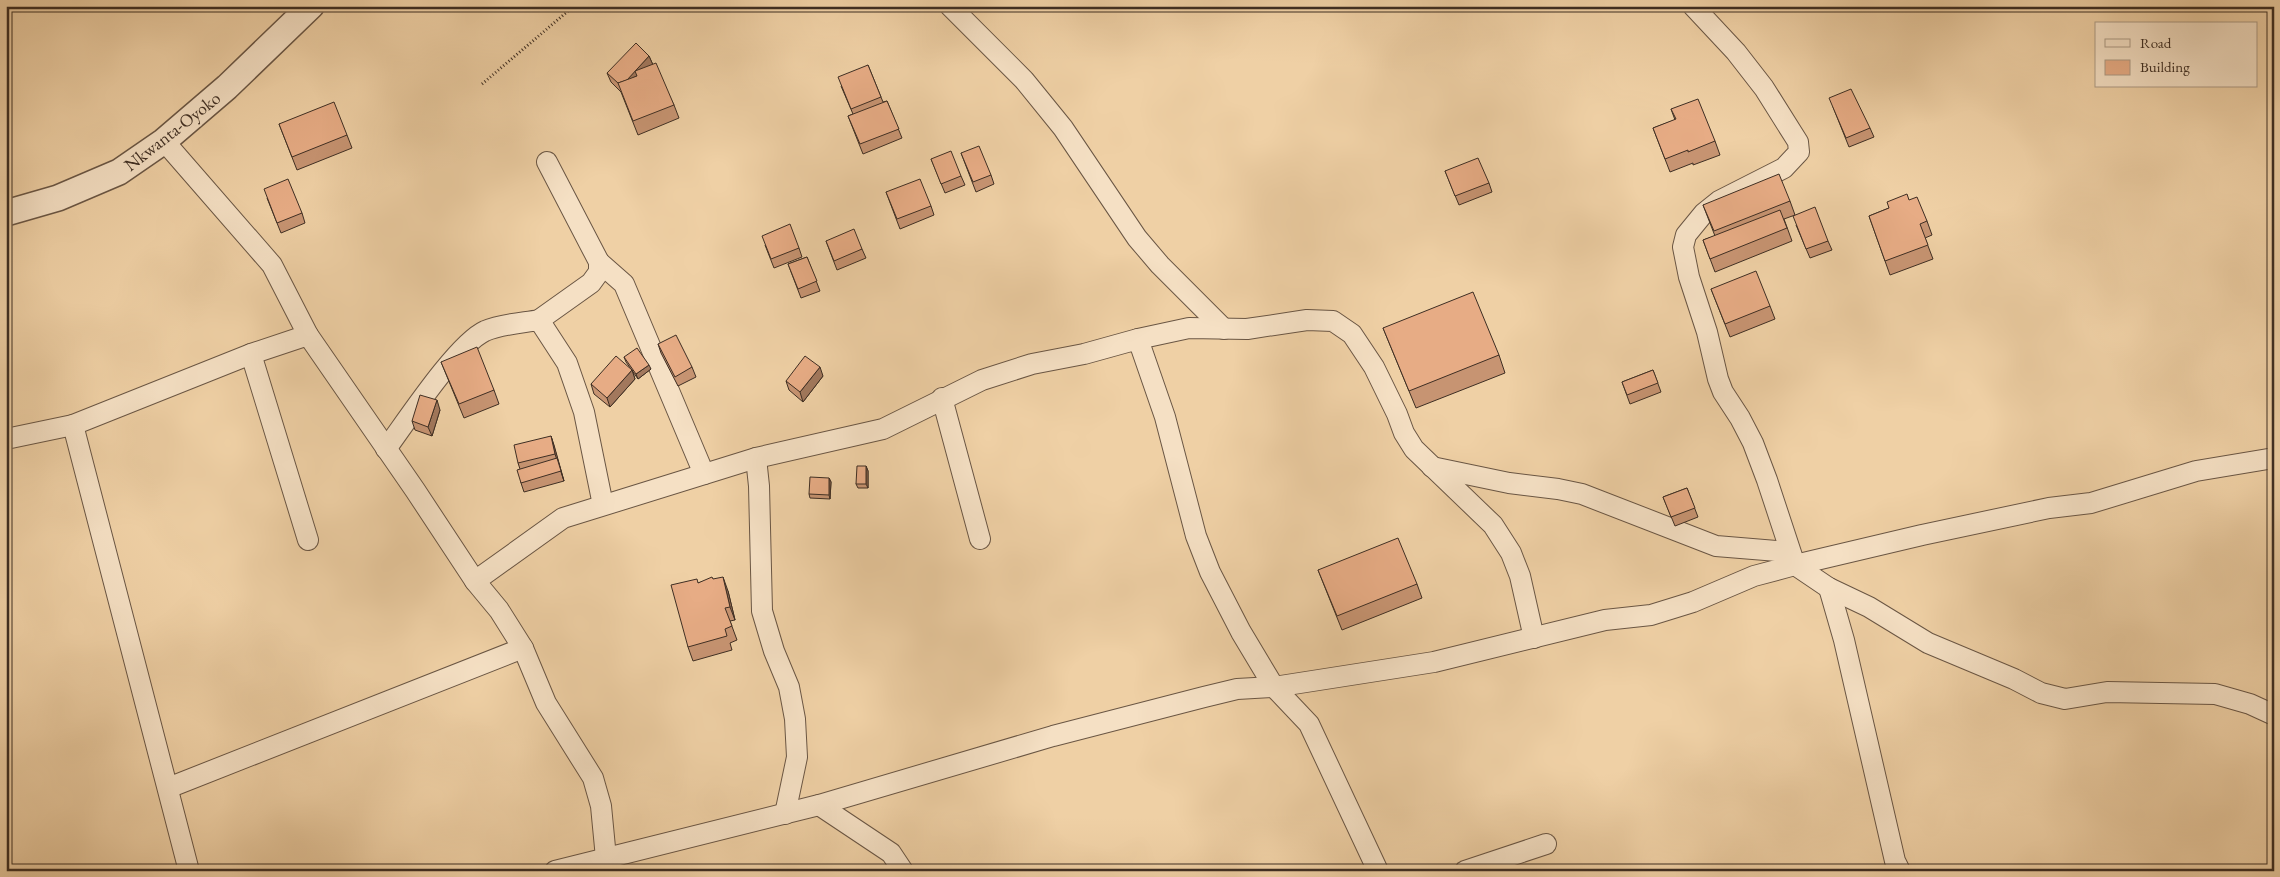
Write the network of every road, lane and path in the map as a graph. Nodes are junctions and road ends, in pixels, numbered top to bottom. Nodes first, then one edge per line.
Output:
1 (311, 6) edge
2 (574, 6) edge
3 (950, 6) edge
4 (1693, 6) edge
5 (482, 84) dead end
6 (164, 141) junction
7 (547, 162) dead end
8 (6, 213) edge
9 (599, 262) junction
10 (538, 320) junction
11 (1224, 328) junction
12 (308, 335) junction
13 (1138, 339) junction
14 (250, 354) junction
15 (942, 398) junction
16 (73, 425) junction
17 (6, 439) edge
18 (386, 449) junction
19 (756, 458) junction
20 (2274, 458) edge
21 (1432, 467) junction
22 (704, 474) junction
23 (603, 505) junction
24 (980, 539) dead end
25 (308, 540) dead end
26 (1792, 559) junction
27 (475, 581) junction
28 (1829, 588) junction
29 (1534, 638) junction
30 (523, 648) junction
31 (1274, 687) junction
32 (2274, 715) edge
33 (168, 788) junction
34 (819, 805) junction
35 (785, 814) junction
36 (1546, 844) dead end
37 (606, 858) junction
38 (189, 871) edge
39 (555, 871) edge
40 (903, 871) edge
41 (1378, 871) edge
42 (1465, 871) edge
43 (1900, 871) edge

1 - 6 street, Nkwanta-Oyoko
2 - 5 path
3 - 11 street
4 - 26 street
6 - 8 street, Nkwanta-Oyoko
6 - 12 street
7 - 9 street
9 - 10 street
9 - 22 street
10 - 18 street
10 - 23 street
11 - 13 street
11 - 21 street
12 - 14 street
12 - 18 street
13 - 15 street
13 - 31 street
14 - 16 street
14 - 25 street
15 - 19 street
15 - 24 street
16 - 17 street
16 - 33 street
18 - 27 street
19 - 22 street
19 - 35 street
20 - 26 street
21 - 26 street
21 - 29 street
22 - 23 street
23 - 27 street
26 - 28 street
26 - 29 street
27 - 30 street
28 - 32 street
28 - 43 street
29 - 31 street
30 - 33 street
30 - 37 street
31 - 34 street
31 - 41 street
33 - 38 street
34 - 35 street
34 - 40 street
35 - 37 street
36 - 42 street
37 - 39 street

